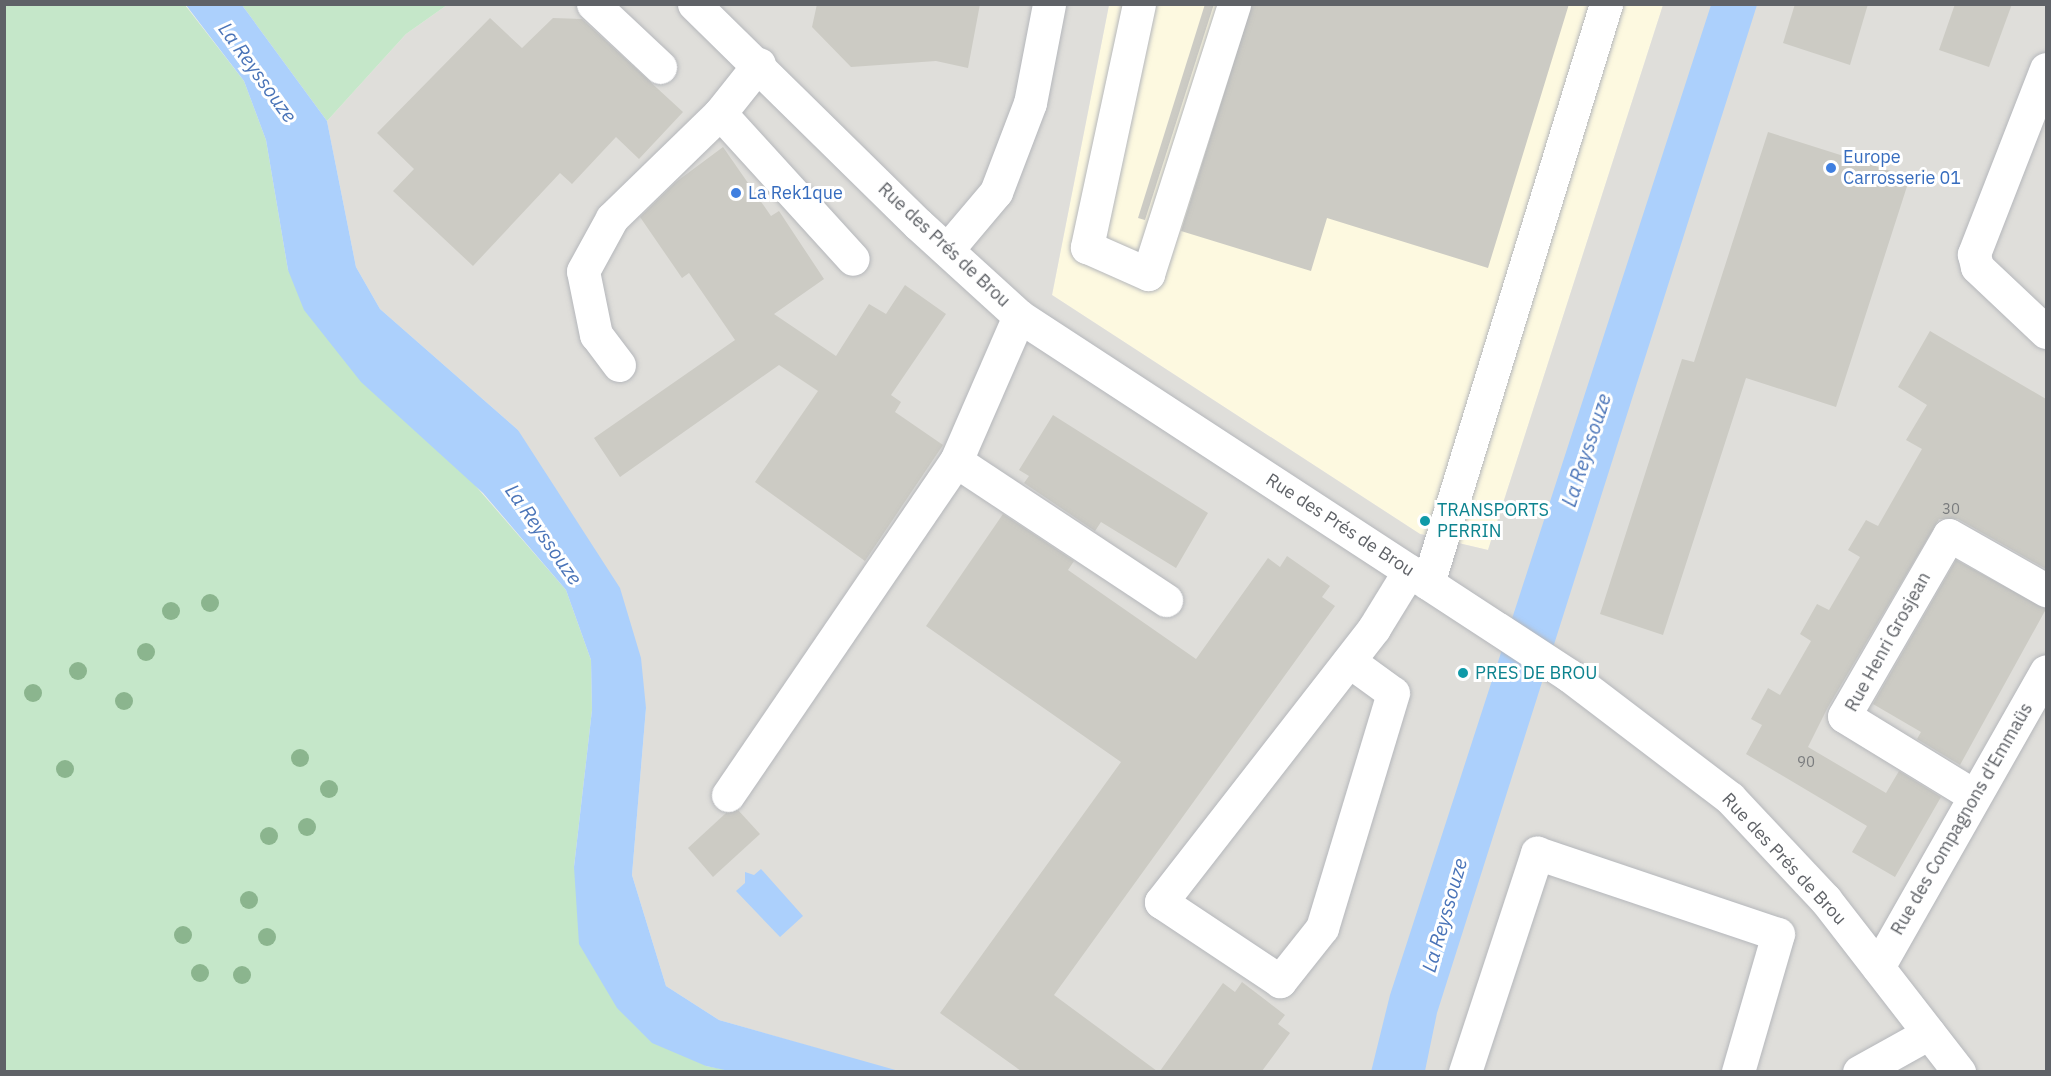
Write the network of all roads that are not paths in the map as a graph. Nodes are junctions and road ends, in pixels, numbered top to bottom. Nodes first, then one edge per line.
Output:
1 (593, 4) edge
2 (694, 4) edge
3 (1049, 4) edge
4 (1139, 4) edge
5 (1234, 4) edge
6 (1606, 4) edge
7 (759, 64) junction
8 (660, 67) dead end
9 (2046, 69) edge
10 (720, 113) junction
11 (947, 250) junction
12 (853, 259) dead end
13 (1019, 315) junction
14 (2046, 332) edge
15 (619, 365) dead end
16 (956, 461) junction
17 (1418, 577) junction
18 (2046, 590) edge
19 (1166, 600) dead end
20 (1349, 661) junction
21 (2046, 671) edge
22 (728, 795) dead end
23 (1974, 795) junction
24 (1878, 967) junction
25 (1929, 1033) junction
26 (1465, 1071) edge
27 (1738, 1071) edge
28 (1859, 1071) edge
29 (1959, 1071) edge

1 - 8 street
2 - 7 street, Rue des Prés de Brou
3 - 11 street
4 - 5 street
6 - 17 street
7 - 10 street
7 - 11 street, Rue des Prés de Brou
9 - 14 street
10 - 12 street
10 - 15 street
11 - 13 street, Rue des Prés de Brou
13 - 16 street
13 - 17 street, Rue des Prés de Brou
16 - 19 street
16 - 22 street
17 - 20 street
17 - 24 street, Rue des Prés de Brou
18 - 23 street, Rue Henri Grosjean
20 - 20 street
21 - 23 street, Rue des Compagnons d'Emmaüs
23 - 24 street, Rue des Compagnons d'Emmaüs
24 - 25 street, Rue des Prés de Brou
25 - 28 street
25 - 29 street, Rue des Prés de Brou
26 - 27 street

